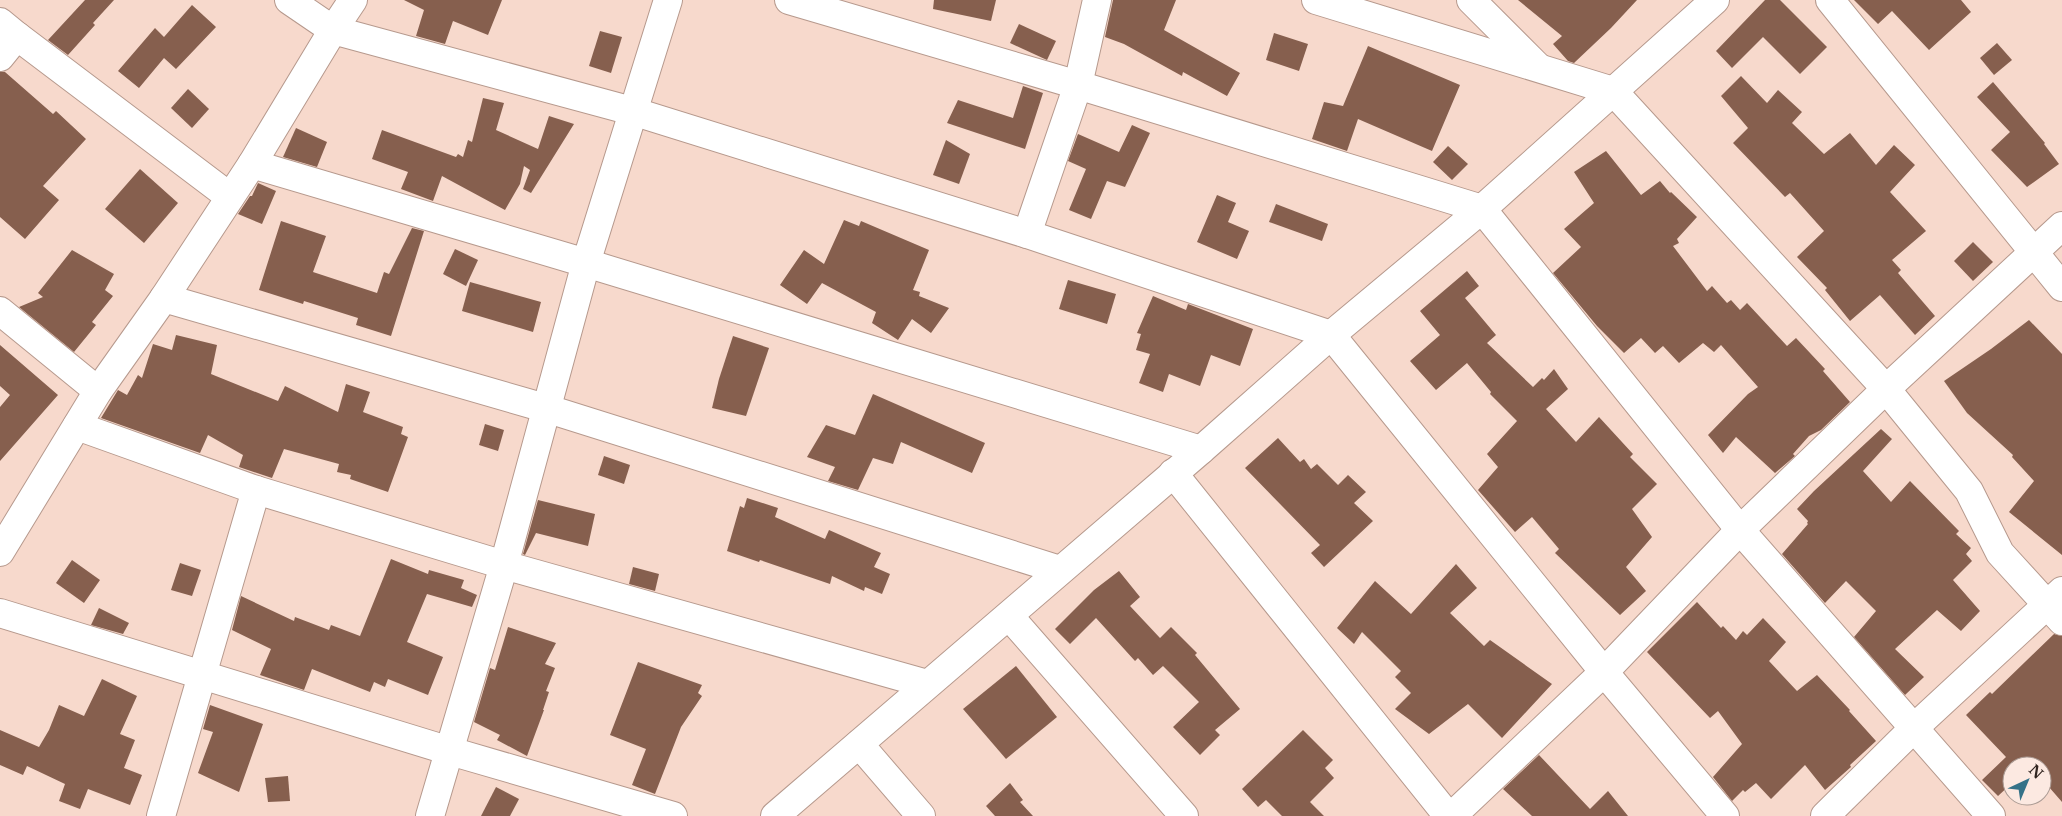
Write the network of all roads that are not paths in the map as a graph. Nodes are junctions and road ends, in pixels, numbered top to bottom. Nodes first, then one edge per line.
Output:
1 (289, 0) edge
2 (353, 0) edge
3 (668, 0) edge
4 (789, 0) edge
5 (1097, 0) edge
6 (1316, 0) edge
7 (1471, 0) edge
8 (1715, 0) edge
9 (1830, 0) edge
10 (9, 29) edge
11 (333, 30) junction
12 (0, 57) edge
13 (1539, 69) junction
14 (1078, 85) junction
15 (1613, 91) junction
16 (632, 111) junction
17 (252, 164) junction
18 (230, 197) junction
19 (1482, 209) junction
20 (2062, 226) edge
21 (1027, 234) junction
22 (2034, 251) junction
23 (586, 263) junction
24 (2062, 287) edge
25 (164, 298) junction
26 (0, 311) edge
27 (1331, 336) junction
28 (1886, 389) junction
29 (98, 391) junction
30 (545, 408) junction
31 (77, 426) junction
32 (1201, 450) junction
33 (1173, 473) junction
34 (256, 490) junction
35 (1740, 530) junction
36 (1, 549) edge
37 (504, 565) junction
38 (1060, 570) junction
39 (2057, 606) edge
40 (0, 613) edge
41 (1009, 616) junction
42 (1604, 672) junction
43 (203, 676) junction
44 (927, 684) junction
45 (1915, 727) junction
46 (859, 744) junction
47 (450, 751) junction
48 (161, 816) edge
49 (430, 816) edge
50 (673, 816) edge
51 (775, 816) edge
52 (920, 816) edge
53 (1184, 816) edge
54 (1448, 816) edge
55 (1452, 816) edge
56 (1725, 816) edge
57 (1825, 816) edge
58 (1992, 816) edge

1 - 11 street
2 - 11 street
3 - 16 street
4 - 14 street
5 - 14 street
6 - 13 street
7 - 13 street
8 - 15 street
9 - 22 street
10 - 12 street
10 - 18 street
11 - 16 street
11 - 17 street
13 - 15 street
14 - 19 street
14 - 21 street
15 - 19 street
15 - 28 street
16 - 21 street
16 - 23 street
17 - 18 street
17 - 23 street
18 - 25 street
19 - 27 street
19 - 35 street
20 - 22 street
21 - 27 street
22 - 24 street
22 - 28 street
23 - 30 street
23 - 32 street
25 - 29 street
25 - 30 street
26 - 29 street
27 - 32 street
27 - 42 street
28 - 35 street
28 - 39 street
29 - 31 street
30 - 37 street
30 - 38 street
31 - 34 street
31 - 36 street
32 - 33 street
33 - 38 street
33 - 54 street
34 - 37 street
34 - 43 street
35 - 42 street
35 - 45 street
37 - 44 street
37 - 47 street
38 - 41 street
39 - 45 street
40 - 43 street
41 - 44 street
41 - 53 street
42 - 55 street
42 - 56 street
43 - 47 street
43 - 48 street
44 - 46 street
45 - 57 street
45 - 58 street
46 - 51 street
46 - 52 street
47 - 49 street
47 - 50 street

